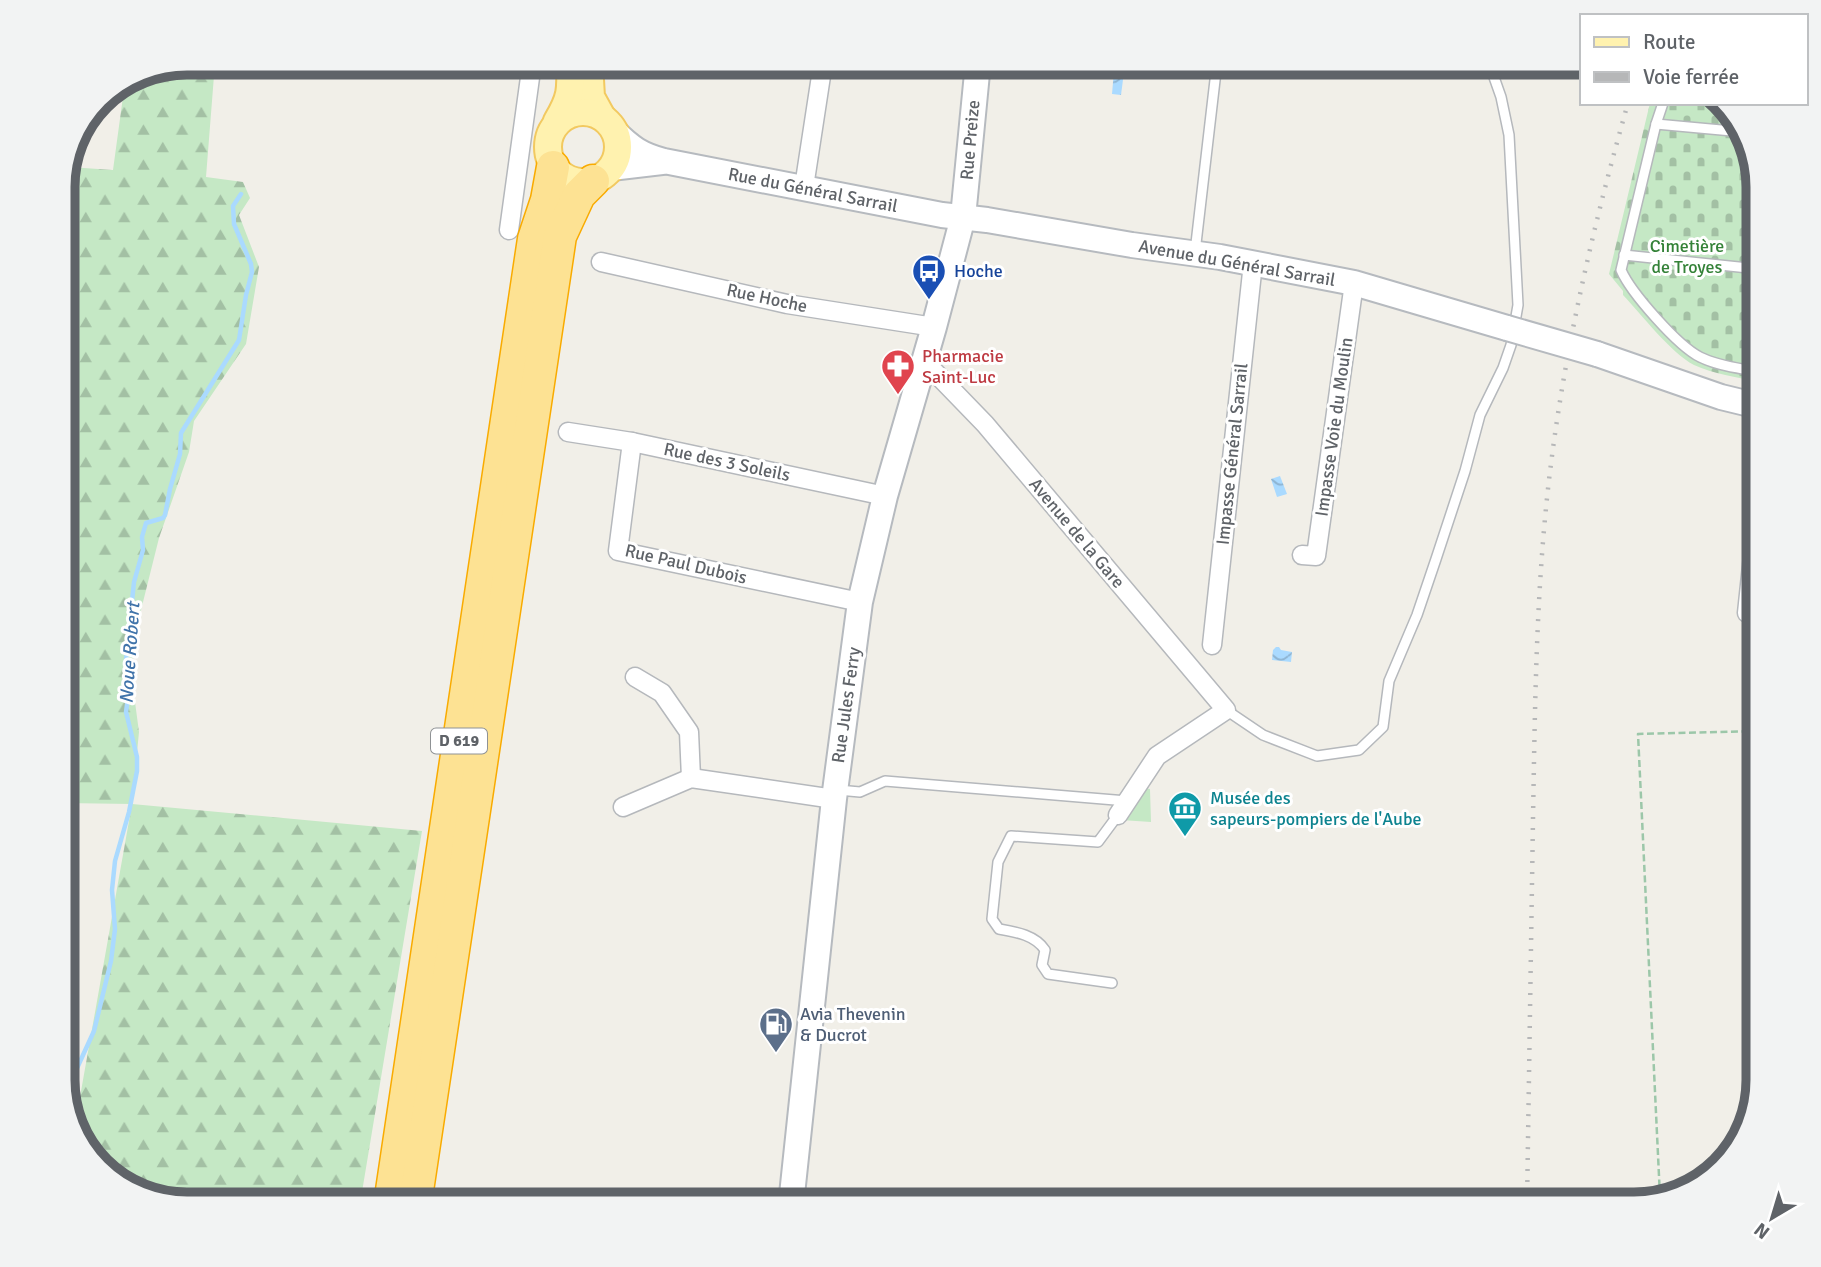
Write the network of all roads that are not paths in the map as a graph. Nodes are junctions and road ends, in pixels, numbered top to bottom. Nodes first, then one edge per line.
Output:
1 (530, 75) edge
2 (570, 75) edge
3 (590, 75) edge
4 (821, 75) edge
5 (977, 75) edge
6 (1216, 75) edge
7 (1493, 75) edge
8 (1662, 105) edge
9 (557, 121) junction
10 (608, 124) junction
11 (1656, 124) junction
12 (1731, 131) edge
13 (664, 162) junction
14 (553, 167) junction
15 (602, 175) junction
16 (804, 187) junction
17 (963, 217) junction
18 (509, 230) dead end
19 (1195, 253) junction
20 (1624, 255) junction
21 (601, 262) dead end
22 (1253, 263) junction
23 (1746, 268) edge
24 (1354, 283) junction
25 (934, 327) junction
26 (924, 360) junction
27 (1625, 363) junction
28 (1746, 369) edge
29 (1746, 390) edge
30 (1746, 402) edge
31 (568, 432) dead end
32 (632, 442) junction
33 (885, 496) junction
34 (1302, 555) dead end
35 (860, 602) junction
36 (1212, 645) dead end
37 (635, 677) dead end
38 (1226, 710) junction
39 (691, 778) junction
40 (834, 794) junction
41 (623, 807) dead end
42 (1122, 808) junction
43 (1112, 983) dead end
44 (392, 1192) edge
45 (417, 1192) edge
46 (792, 1192) edge

1 - 18 street
2 - 9 main road
3 - 10 main road
4 - 16 street
5 - 17 street, Rue Preize
6 - 19 lane
7 - 38 lane
8 - 11 lane
9 - 10 main road
9 - 14 main road
10 - 13 street, Rue du Général Sarrail
10 - 15 main road
11 - 12 lane
11 - 20 lane
13 - 15 street, Rue du Général Sarrail
13 - 16 street, Rue du Général Sarrail
14 - 15 main road
14 - 44 highway, D 619
15 - 45 highway, D 619
16 - 17 street, Rue du Général Sarrail
17 - 19 street, Avenue du Général Sarrail
17 - 25 street, Rue Jules Ferry
19 - 22 street, Avenue du Général Sarrail
20 - 23 lane
20 - 28 lane
21 - 25 street, Rue Hoche
22 - 24 street, Avenue du Général Sarrail
22 - 36 street, Impasse Général Sarrail
24 - 27 street, Avenue du Général Sarrail, bridge
24 - 34 street, Impasse Voie du Moulin
25 - 26 street, Rue Jules Ferry
26 - 33 street, Rue Jules Ferry
26 - 38 street, Avenue de la Gare
27 - 29 street
27 - 30 street
31 - 32 street, Rue des 3 Soleils
32 - 33 street, Rue des 3 Soleils
32 - 35 street, Rue Paul Dubois
33 - 35 street, Rue Jules Ferry
35 - 40 street, Rue Jules Ferry
37 - 39 street
38 - 42 street
39 - 40 street
39 - 41 street
40 - 42 lane
40 - 46 street, Rue Jules Ferry
42 - 43 lane

